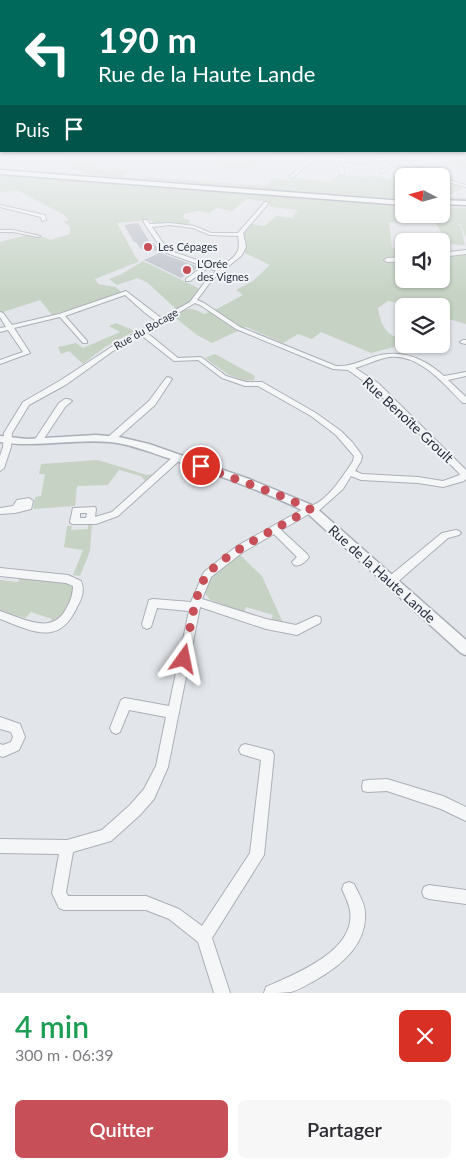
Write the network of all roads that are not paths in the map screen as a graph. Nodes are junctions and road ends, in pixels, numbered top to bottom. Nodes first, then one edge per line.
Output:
1 (267, 203) dead end
2 (450, 204) edge
3 (466, 205) edge
4 (0, 206) edge
5 (44, 220) dead end
6 (0, 231) edge
7 (38, 236) dead end
8 (240, 236) junction
9 (466, 252) edge
10 (450, 254) edge
11 (387, 260) dead end
12 (395, 260) edge
13 (207, 266) junction
14 (220, 270) junction
15 (188, 280) dead end
16 (194, 301) junction
17 (2, 314) dead end
18 (62, 314) junction
19 (161, 321) junction
20 (10, 327) junction
21 (0, 330) edge
22 (142, 332) junction
23 (85, 342) dead end
24 (0, 362) edge
25 (350, 368) junction
26 (466, 374) edge
27 (168, 379) dead end
28 (442, 379) junction
29 (68, 401) dead end
30 (466, 401) edge
31 (111, 439) junction
32 (3, 440) edge
33 (38, 441) junction
34 (177, 458) junction
35 (0, 468) edge
36 (350, 472) junction
37 (16, 510) dead end
38 (0, 511) edge
39 (311, 511) junction
40 (90, 521) dead end
41 (275, 530) junction
42 (456, 533) dead end
43 (297, 562) dead end
44 (0, 572) edge
45 (390, 582) junction
46 (196, 604) junction
47 (0, 615) edge
48 (316, 620) dead end
49 (147, 624) dead end
50 (466, 649) edge
51 (173, 712) junction
52 (0, 723) edge
53 (116, 728) dead end
54 (0, 750) edge
55 (245, 750) dead end
56 (368, 786) dead end
57 (466, 814) edge
58 (0, 846) edge
59 (67, 847) junction
60 (349, 889) dead end
61 (429, 892) dead end
62 (466, 897) edge
63 (204, 937) junction
64 (222, 993) edge
65 (272, 993) edge

1 - 8 street, Rue du Bocage
2 - 3 highway
4 - 5 street
6 - 7 street
8 - 13 street
8 - 14 street, Rue du Bocage
9 - 10 street
11 - 12 street
13 - 14 street
13 - 15 street
14 - 16 street, Rue du Bocage
16 - 19 street, Rue du Bocage
16 - 25 street
17 - 20 street
18 - 19 street
18 - 20 street
18 - 23 street
19 - 22 street, Rue du Bocage
20 - 21 street
20 - 24 street
22 - 32 street, Rue du Bocage
22 - 36 street
25 - 28 street
25 - 36 street, Rue Benoîte Groult
26 - 28 street
27 - 31 street
28 - 30 street
29 - 33 street
31 - 33 street, Rue de la Haute Lande
31 - 34 street, Rue de la Haute Lande
32 - 33 street, Rue de la Haute Lande
32 - 35 street, Rue du Bocage
34 - 39 street, Rue de la Haute Lande
34 - 40 street
36 - 39 street
37 - 38 street
39 - 41 street
39 - 45 street, Rue de la Haute Lande
41 - 43 street
41 - 46 street
42 - 45 street
44 - 47 street
45 - 50 street, Rue de la Haute Lande
46 - 48 street
46 - 49 street
46 - 51 street
51 - 53 street
51 - 59 street
52 - 54 street
55 - 63 street
56 - 57 street
58 - 59 street
59 - 63 street
60 - 65 street
61 - 62 street
63 - 64 street

